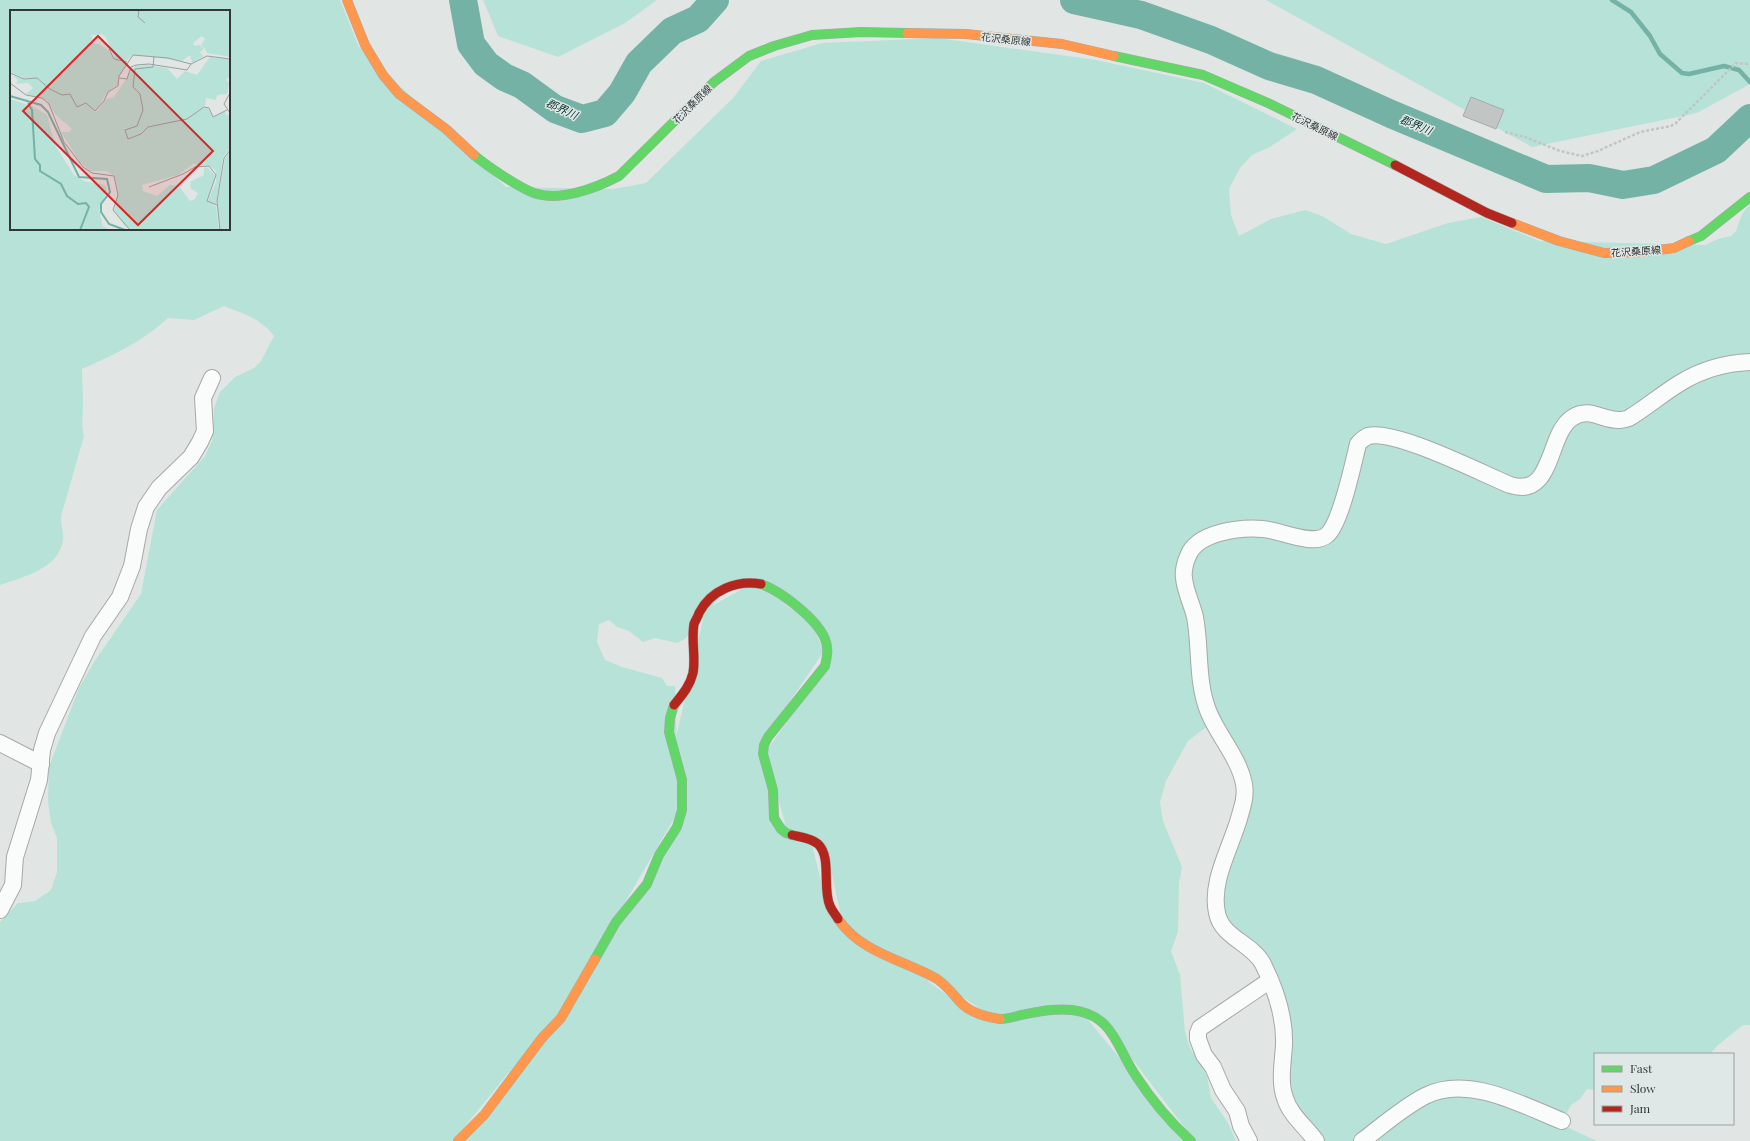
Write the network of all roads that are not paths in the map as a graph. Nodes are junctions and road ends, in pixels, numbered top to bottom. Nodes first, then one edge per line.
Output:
1 (347, 0) edge
2 (1750, 197) edge
3 (1750, 362) edge
4 (212, 378) dead end
5 (0, 743) edge
6 (41, 764) junction
7 (0, 910) edge
8 (1269, 981) junction
9 (1562, 1121) dead end
10 (458, 1141) edge
11 (1191, 1141) edge
12 (1249, 1141) edge
13 (1316, 1141) edge
14 (1362, 1141) edge

1 - 2 main road, 花沢桑原線
3 - 8 street
4 - 6 street
5 - 6 street
6 - 7 street
8 - 12 street
8 - 13 street
9 - 14 street
10 - 11 main road

